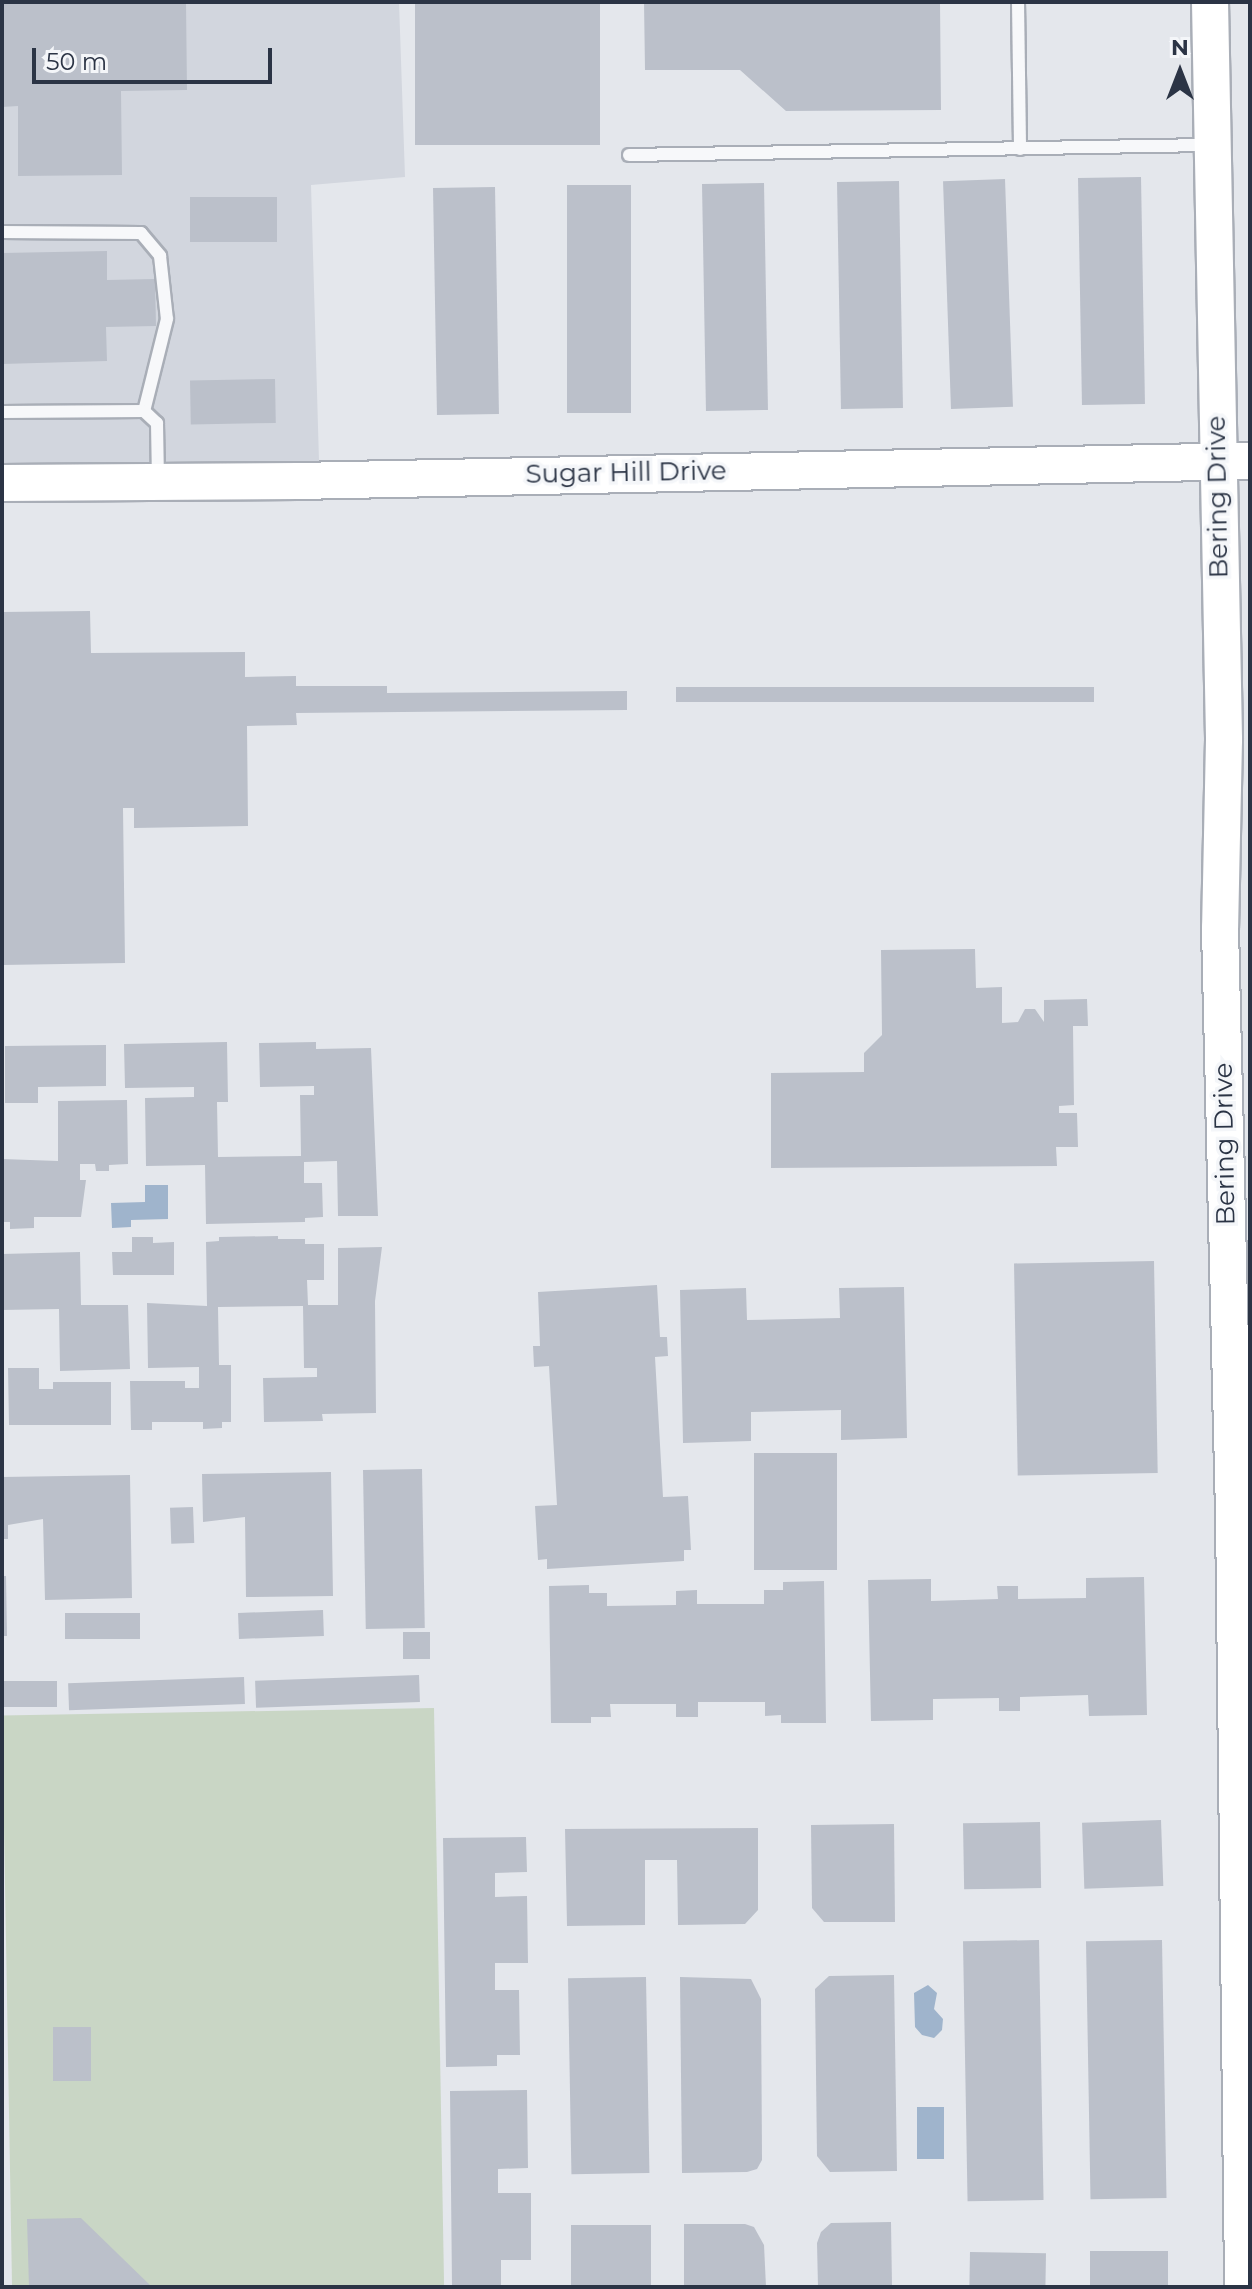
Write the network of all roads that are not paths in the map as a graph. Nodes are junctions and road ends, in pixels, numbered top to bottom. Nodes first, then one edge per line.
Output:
1 (1018, 2) edge
2 (1210, 2) edge
3 (1212, 145) junction
4 (1020, 149) junction
5 (629, 155) dead end
6 (2, 232) edge
7 (144, 411) junction
8 (2, 412) edge
9 (1234, 461) edge
10 (158, 482) junction
11 (2, 483) edge
12 (1242, 1571) edge
13 (1243, 2287) edge

1 - 4 lane
2 - 3 street, Bering Drive
3 - 4 lane
3 - 9 street, Bering Drive
4 - 5 lane
6 - 7 lane
7 - 8 lane
7 - 10 lane
9 - 10 street, Sugar Hill Drive
9 - 12 street, Bering Drive
10 - 11 street, Sugar Hill Drive
12 - 13 street, Bering Drive

